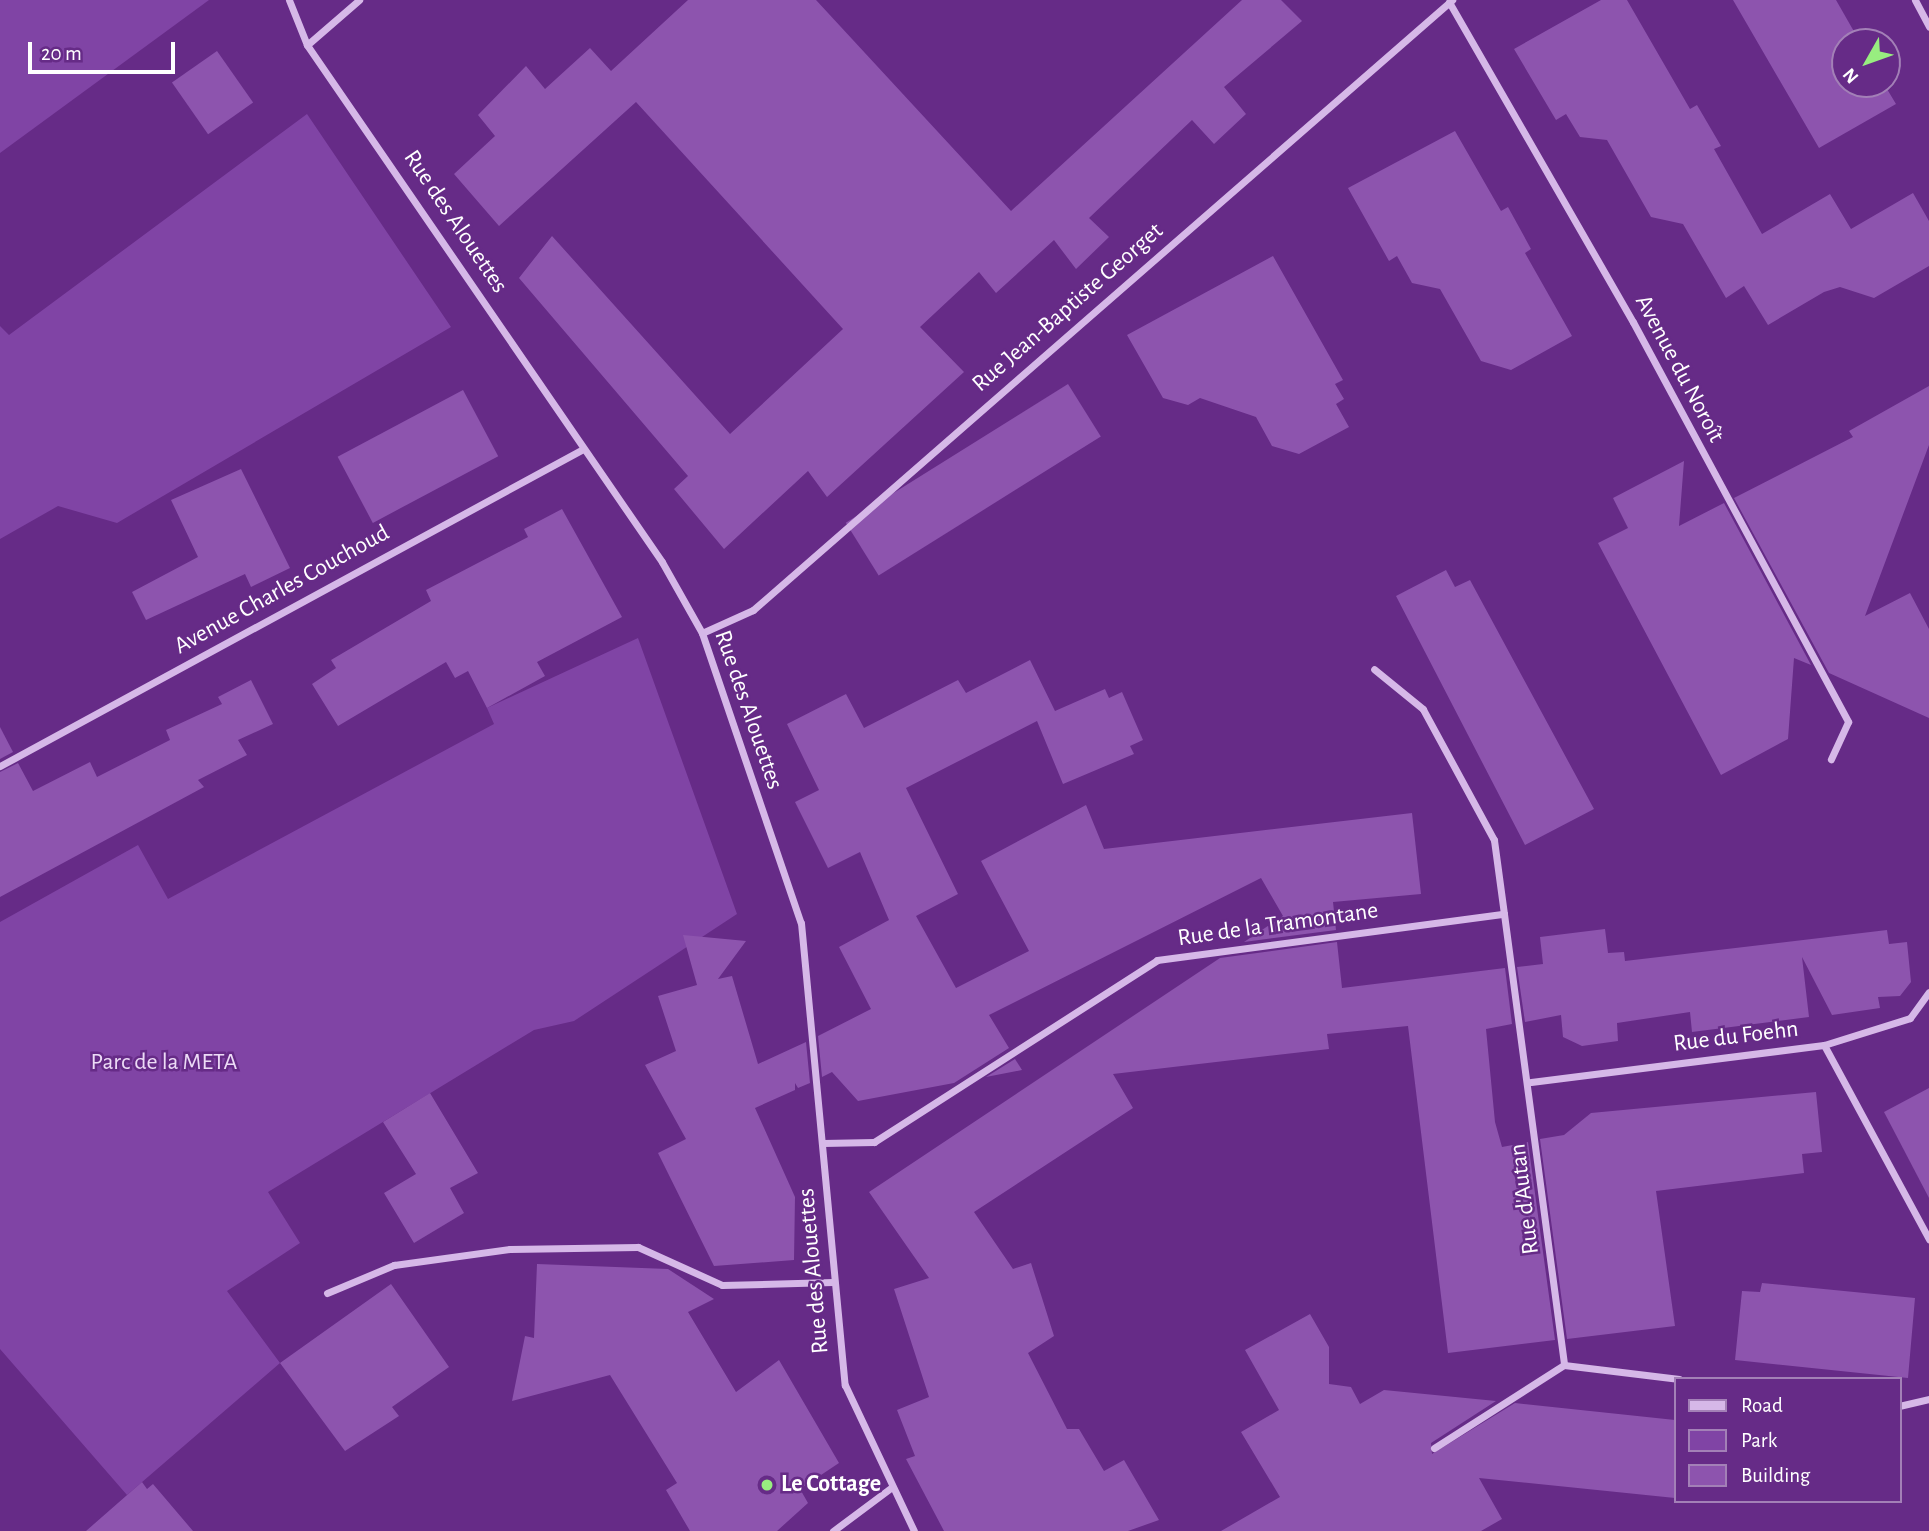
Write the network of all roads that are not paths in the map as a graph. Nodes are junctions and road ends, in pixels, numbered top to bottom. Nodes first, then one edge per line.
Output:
1 (289, 0) edge
2 (359, 0) edge
3 (1915, 0) edge
4 (1451, 1) edge
5 (1929, 26) edge
6 (307, 45) junction
7 (583, 449) junction
8 (702, 633) junction
9 (1374, 669) dead end
10 (1831, 759) dead end
11 (0, 766) edge
12 (1504, 914) junction
13 (1929, 992) edge
14 (1824, 1045) junction
15 (1531, 1082) junction
16 (823, 1143) junction
17 (1929, 1239) edge
18 (833, 1282) junction
19 (327, 1293) dead end
20 (1564, 1365) junction
21 (1674, 1379) edge
22 (1929, 1399) edge
23 (1901, 1406) edge
24 (1434, 1448) dead end
25 (892, 1487) junction
26 (833, 1531) edge
27 (914, 1531) edge

1 - 6 street, Rue des Alouettes
2 - 6 street
3 - 5 street
4 - 8 street, Rue Jean-Baptiste Georget
4 - 10 street, Avenue du Noroît
6 - 7 street, Rue des Alouettes
7 - 8 street, Rue des Alouettes
7 - 11 street, Avenue Charles Couchoud
8 - 16 street, Rue des Alouettes
9 - 12 street
12 - 15 street, Rue d'Autan
12 - 16 street, Rue de la Tramontane
13 - 14 street, Rue du Foehn
14 - 15 street, Rue du Foehn
14 - 17 street
15 - 20 street, Rue d'Autan
16 - 18 street, Rue des Alouettes
18 - 19 street
18 - 25 street, Rue des Alouettes
20 - 21 street
20 - 24 street
22 - 23 street
25 - 26 street
25 - 27 street, Rue des Alouettes

